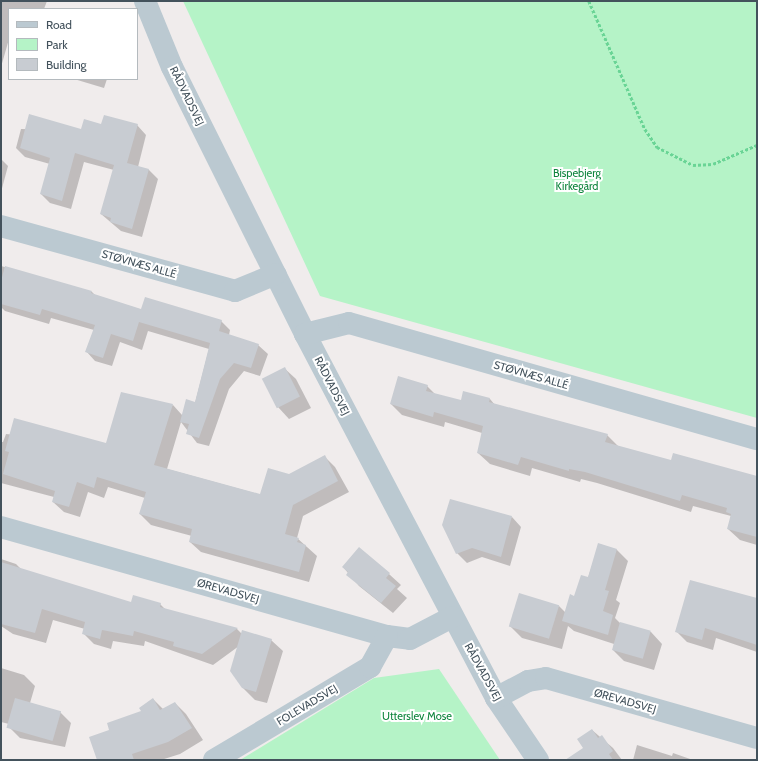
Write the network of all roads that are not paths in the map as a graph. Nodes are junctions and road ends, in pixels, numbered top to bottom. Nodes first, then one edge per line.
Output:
1 (144, 1) edge
2 (1, 226) edge
3 (276, 274) junction
4 (306, 334) junction
5 (757, 439) edge
6 (1, 527) edge
7 (452, 617) junction
8 (387, 636) junction
9 (496, 698) junction
10 (757, 738) edge
11 (214, 760) edge
12 (538, 760) edge

1 - 3 street, RÅDVADSVEJ
2 - 3 street, STØVNÆS ALLÉ
3 - 4 street, RÅDVADSVEJ
4 - 5 street, STØVNÆS ALLÉ
4 - 7 street, RÅDVADSVEJ
6 - 8 street, ØREVADSVEJ
7 - 8 street, ØREVADSVEJ
7 - 9 street, RÅDVADSVEJ
8 - 11 street, FOLEVADSVEJ
9 - 10 street, ØREVADSVEJ
9 - 12 street, RÅDVADSVEJ

